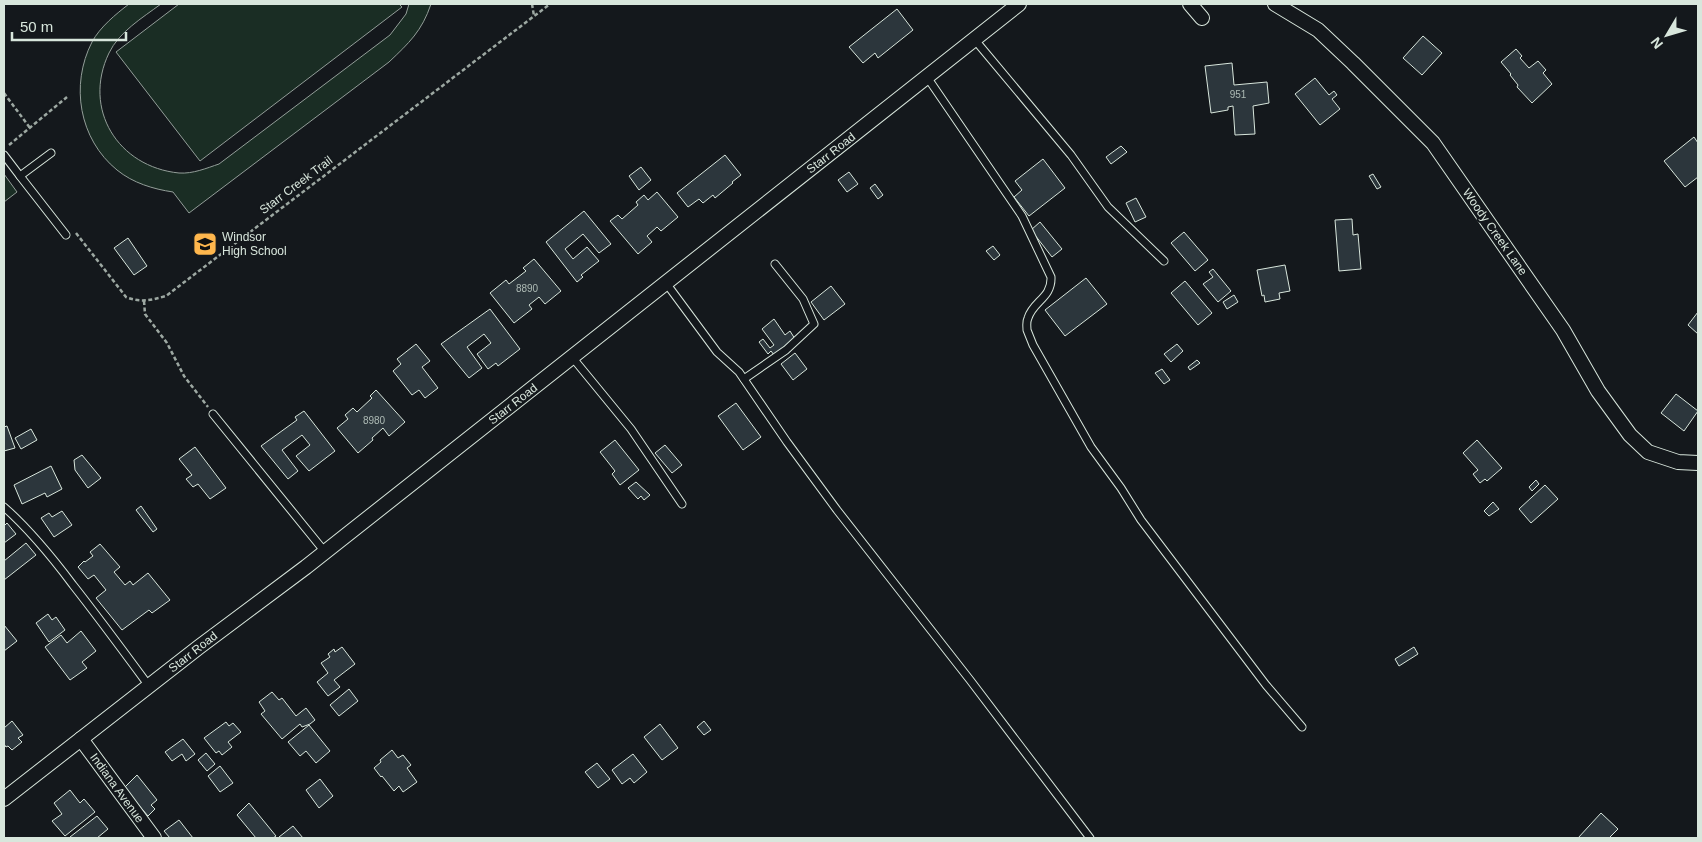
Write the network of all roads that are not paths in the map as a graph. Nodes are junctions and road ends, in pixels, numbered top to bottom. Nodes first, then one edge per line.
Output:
1 (1019, 4) edge
2 (1190, 4) edge
3 (1275, 4) edge
4 (1202, 18) dead end
5 (974, 40) junction
6 (927, 77) junction
7 (51, 153) dead end
8 (4, 155) edge
9 (20, 176) junction
10 (66, 235) dead end
11 (1164, 261) dead end
12 (775, 264) dead end
13 (666, 283) junction
14 (572, 357) junction
15 (744, 379) junction
16 (213, 414) road end
17 (1698, 463) edge
18 (682, 504) dead end
19 (4, 507) edge
20 (325, 552) junction
21 (149, 686) junction
22 (1302, 727) dead end
23 (80, 739) junction
24 (4, 799) edge
25 (154, 838) edge
26 (1090, 838) edge

1 - 5 street, Starr Road
2 - 4 street
3 - 17 street, Woody Creek Lane
5 - 6 street, Starr Road
5 - 11 lane
6 - 13 street, Starr Road
6 - 22 lane
7 - 9 lane
8 - 9 lane
9 - 10 lane
12 - 15 lane
13 - 14 street, Starr Road
13 - 15 lane
14 - 18 lane
14 - 20 street, Starr Road
15 - 26 lane
16 - 20 lane
19 - 21 lane
20 - 21 street, Starr Road
21 - 23 street, Starr Road
23 - 24 street, Starr Road
23 - 25 street, Indiana Avenue

